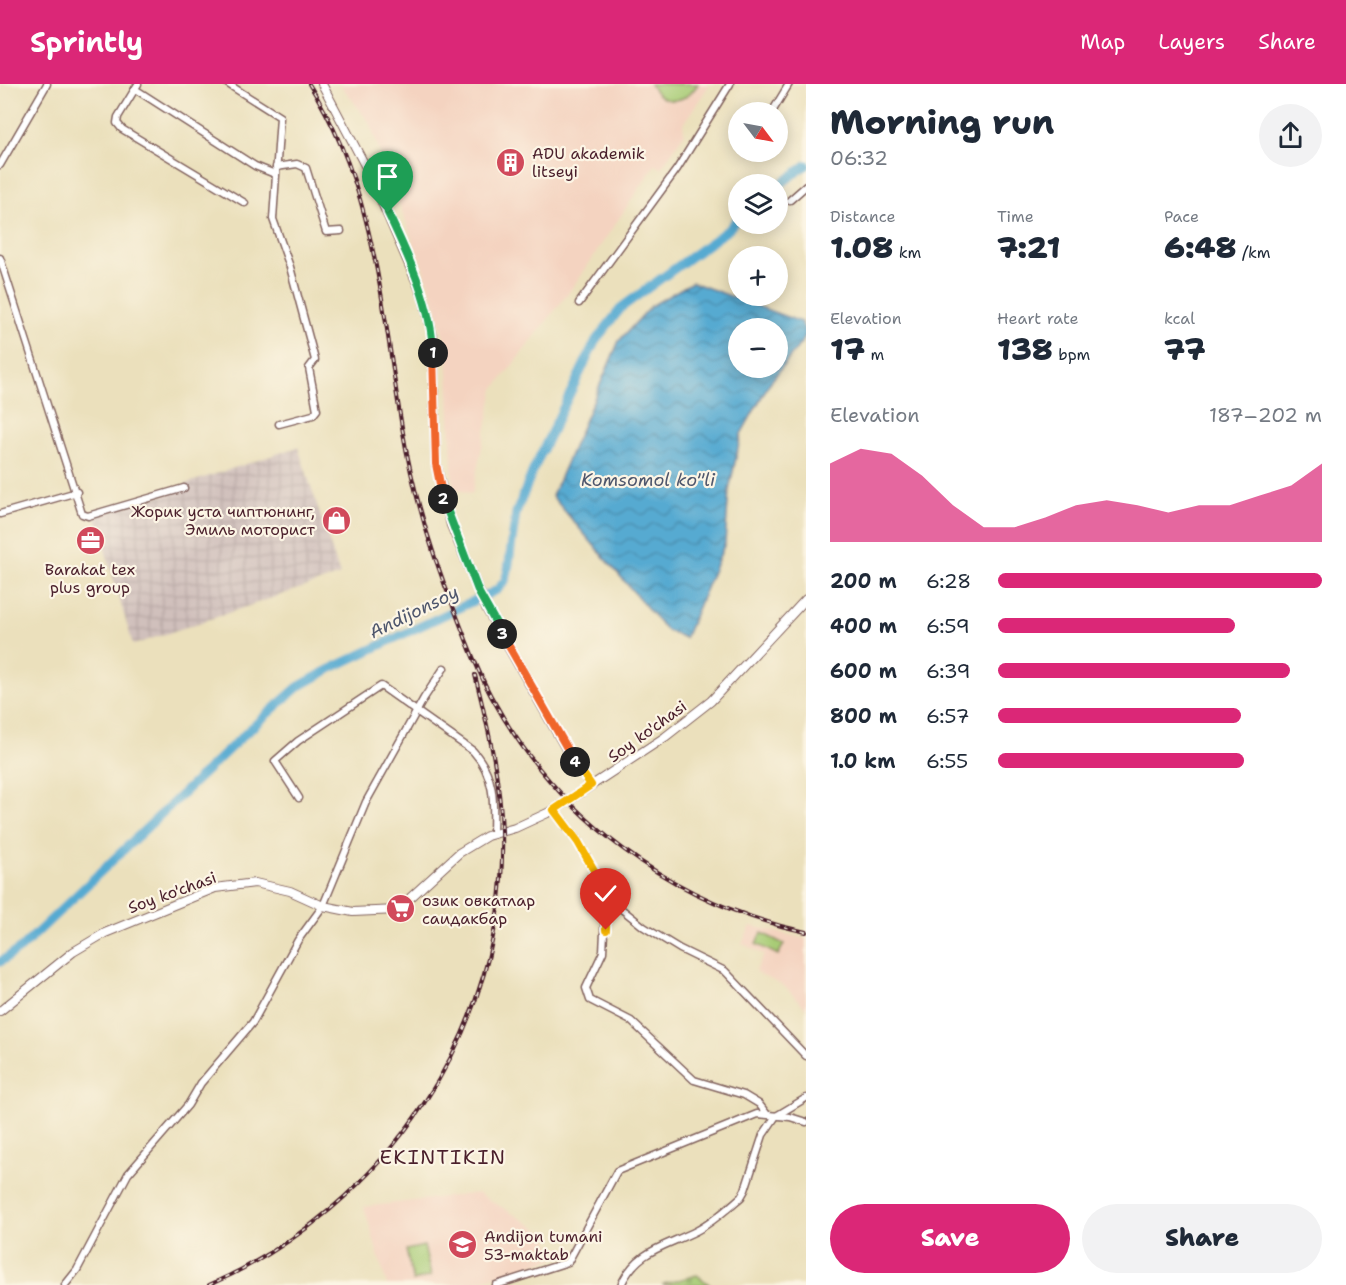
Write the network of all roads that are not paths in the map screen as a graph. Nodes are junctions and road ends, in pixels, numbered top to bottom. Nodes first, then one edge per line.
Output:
1 (47, 84) edge
2 (228, 84) edge
3 (322, 84) edge
4 (730, 84) edge
5 (789, 84) edge
6 (136, 87) edge
7 (778, 102) edge
8 (0, 165) edge
9 (275, 170) junction
10 (806, 186) edge
11 (790, 200) dead end
12 (245, 203) dead end
13 (341, 231) dead end
14 (0, 258) edge
15 (579, 303) dead end
16 (279, 424) dead end
17 (184, 488) dead end
18 (77, 492) junction
19 (0, 514) edge
20 (806, 599) edge
21 (444, 668) dead end
22 (416, 712) junction
23 (591, 785) junction
24 (299, 798) dead end
25 (554, 810) junction
26 (493, 833) junction
27 (606, 894) junction
28 (323, 906) junction
29 (0, 1011) edge
30 (806, 1056) edge
31 (806, 1098) edge
32 (766, 1113) junction
33 (776, 1116) junction
34 (806, 1122) edge
35 (65, 1285) edge
36 (496, 1285) edge
37 (621, 1285) edge

1 - 8 street
2 - 9 street
3 - 23 main road
4 - 15 street
5 - 7 street
6 - 9 street
6 - 12 street
9 - 13 street
9 - 16 street
10 - 11 street
14 - 18 street
17 - 18 street
18 - 19 street
20 - 23 main road, Soy ko'chasi
21 - 22 street
22 - 24 street
22 - 26 street
22 - 28 street
23 - 25 main road, Soy ko'chasi
25 - 26 main road, Soy ko'chasi
25 - 27 street
26 - 28 main road, Soy ko'chasi
27 - 30 street
27 - 32 street
28 - 29 main road, Soy ko'chasi
28 - 35 street
31 - 33 street
32 - 33 street
32 - 36 street
33 - 34 street
33 - 37 street

